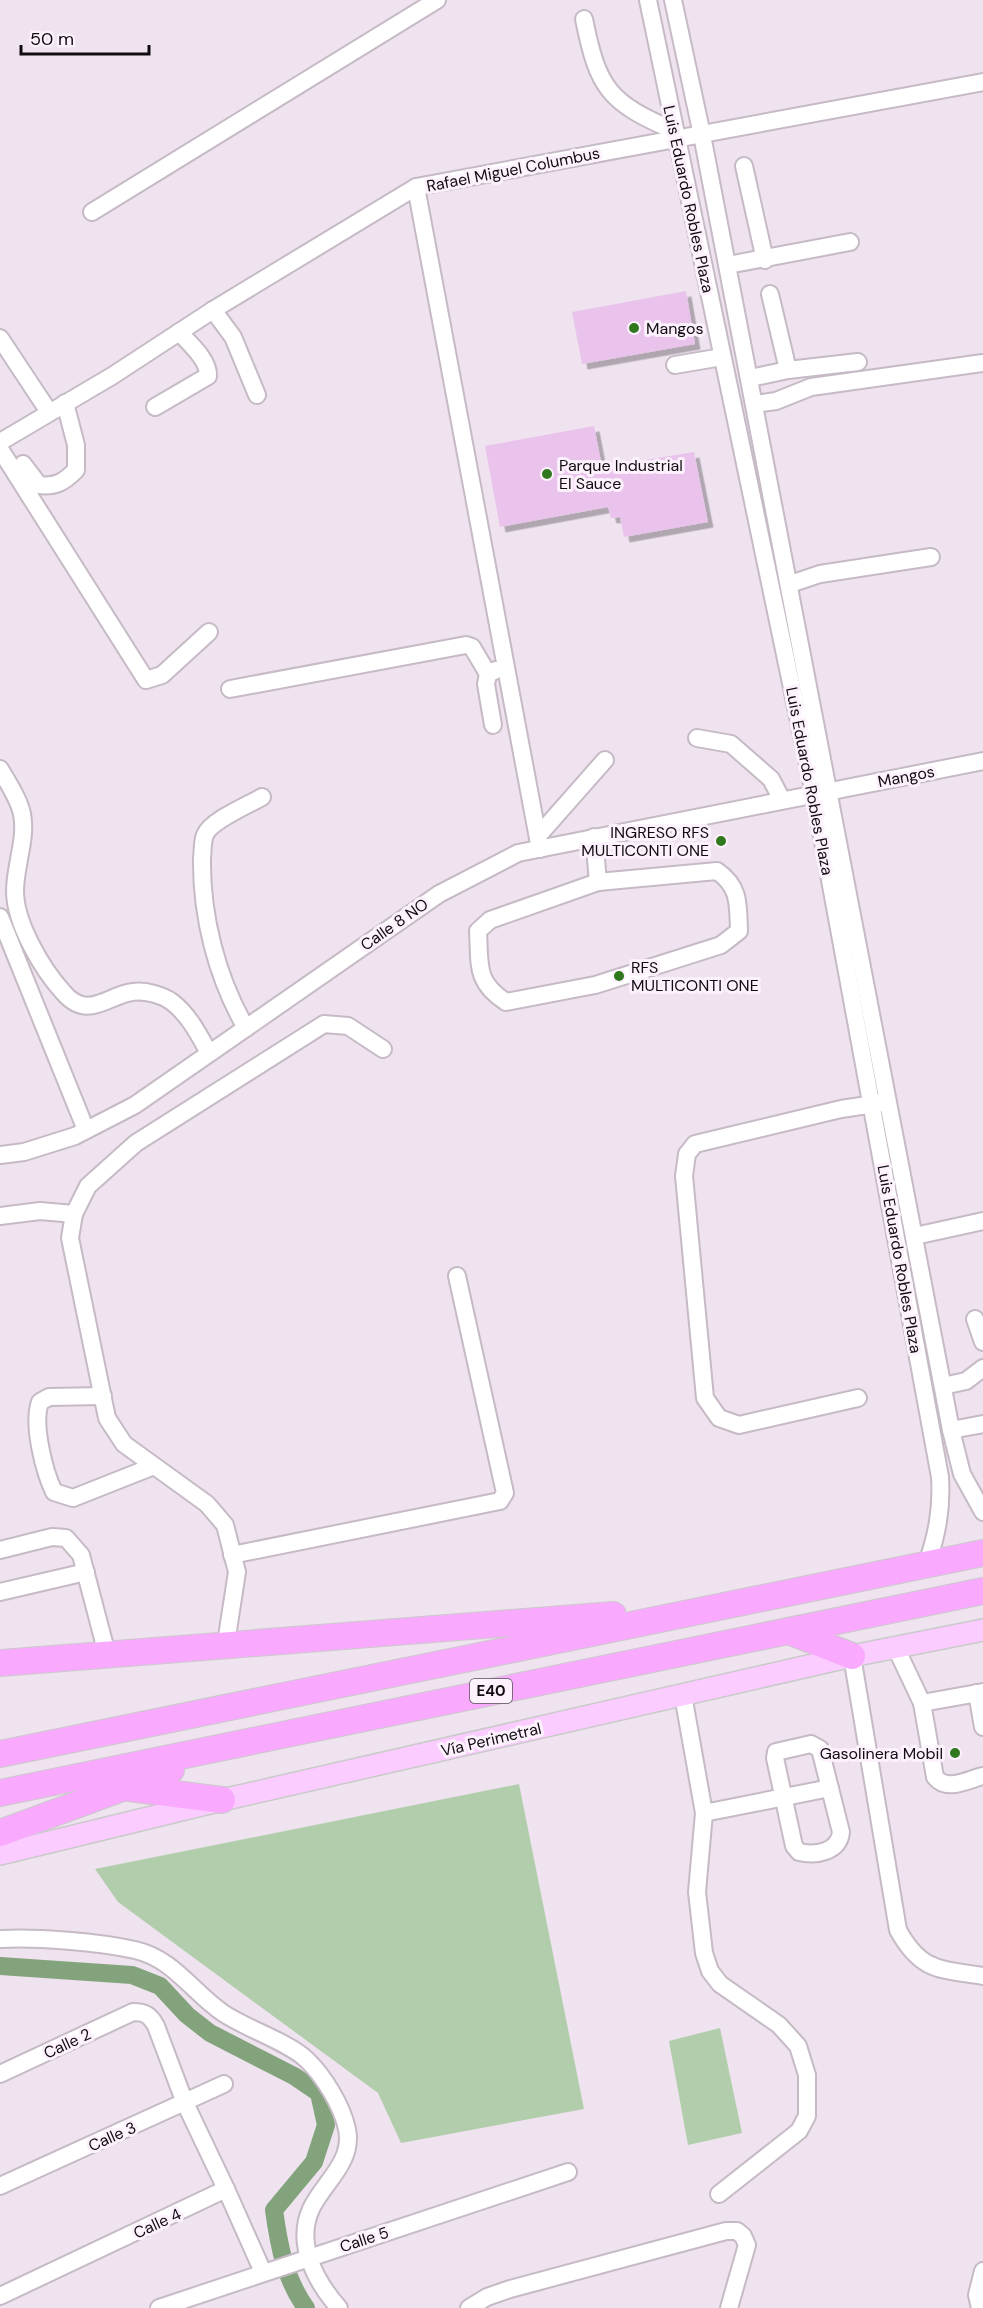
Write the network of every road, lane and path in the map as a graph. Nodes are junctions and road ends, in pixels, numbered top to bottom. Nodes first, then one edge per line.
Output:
1 (437, 0) edge
2 (648, 0) edge
3 (673, 0) edge
4 (584, 19) dead end
5 (983, 82) edge
6 (676, 135) junction
7 (702, 135) junction
8 (744, 166) dead end
9 (416, 187) junction
10 (92, 212) dead end
11 (850, 242) dead end
12 (765, 260) junction
13 (728, 265) junction
14 (770, 294) dead end
15 (213, 310) junction
16 (180, 332) junction
17 (0, 338) edge
18 (722, 357) junction
19 (858, 362) dead end
20 (983, 363) edge
21 (675, 365) dead end
22 (788, 370) junction
23 (750, 378) junction
24 (257, 395) dead end
25 (65, 403) junction
26 (755, 404) junction
27 (155, 407) dead end
28 (49, 412) junction
29 (2, 443) edge
30 (931, 557) dead end
31 (790, 584) junction
32 (209, 632) dead end
33 (506, 668) junction
34 (488, 674) junction
35 (230, 689) dead end
36 (493, 725) dead end
37 (697, 738) dead end
38 (605, 760) dead end
39 (983, 761) edge
40 (0, 769) edge
41 (822, 792) junction
42 (262, 797) dead end
43 (782, 800) junction
44 (594, 837) junction
45 (539, 842) junction
46 (598, 882) junction
47 (0, 917) edge
48 (246, 1028) junction
49 (383, 1049) dead end
50 (209, 1053) junction
51 (890, 1101) junction
52 (872, 1105) junction
53 (86, 1130) junction
54 (0, 1155) edge
55 (74, 1214) junction
56 (0, 1216) edge
57 (983, 1221) edge
58 (915, 1236) junction
59 (457, 1276) dead end
60 (975, 1319) dead end
61 (983, 1342) edge
62 (983, 1368) edge
63 (943, 1386) junction
64 (103, 1396) junction
65 (858, 1398) dead end
66 (983, 1424) edge
67 (951, 1430) junction
68 (154, 1466) junction
69 (983, 1512) edge
70 (0, 1550) edge
71 (983, 1553) edge
72 (232, 1555) junction
73 (927, 1564) junction
74 (86, 1572) junction
75 (983, 1591) edge
76 (0, 1592) edge
77 (718, 1608) junction
78 (788, 1630) junction
79 (983, 1630) edge
80 (226, 1643) junction
81 (895, 1647) junction
82 (107, 1654) junction
83 (852, 1656) junction
84 (0, 1663) edge
85 (980, 1692) edge
86 (683, 1695) junction
87 (922, 1703) junction
88 (983, 1727) edge
89 (245, 1741) junction
90 (0, 1754) edge
91 (983, 1776) edge
92 (69, 1779) junction
93 (127, 1787) junction
94 (831, 1788) junction
95 (0, 1793) edge
96 (783, 1798) junction
97 (222, 1800) junction
98 (704, 1813) junction
99 (0, 1833) edge
100 (0, 1854) edge
101 (0, 1939) edge
102 (983, 1976) edge
103 (0, 2074) edge
104 (224, 2084) dead end
105 (184, 2103) junction
106 (568, 2172) dead end
107 (0, 2186) edge
108 (226, 2189) junction
109 (719, 2194) dead end
110 (304, 2259) junction
111 (267, 2271) junction
112 (983, 2271) edge
113 (0, 2296) edge
114 (159, 2308) edge
115 (339, 2308) edge
116 (469, 2308) edge
117 (729, 2308) edge
118 (980, 2308) edge

1 - 10 street
2 - 6 street, Luis Eduardo Robles Plaza
3 - 7 street, Luis Eduardo Robles Plaza
4 - 6 street
5 - 7 street, Rafael Miguel Columbus
6 - 7 street, Rafael Miguel Columbus
6 - 9 street, Rafael Miguel Columbus
6 - 18 street, Luis Eduardo Robles Plaza
7 - 13 street, Luis Eduardo Robles Plaza
8 - 12 street
9 - 15 street, Rafael Miguel Columbus
9 - 33 street
11 - 12 street
12 - 13 street
13 - 23 street, Luis Eduardo Robles Plaza
14 - 22 street
15 - 16 street, Rafael Miguel Columbus
15 - 24 street
16 - 25 street, Rafael Miguel Columbus
16 - 27 street
17 - 28 street
18 - 21 street
18 - 41 street, Luis Eduardo Robles Plaza
19 - 22 street
20 - 26 street
22 - 23 street
23 - 26 street, Luis Eduardo Robles Plaza
25 - 28 street, Rafael Miguel Columbus
25 - 29 street
26 - 31 street, Luis Eduardo Robles Plaza
28 - 29 street, Rafael Miguel Columbus
29 - 32 street
30 - 31 street
31 - 41 street, Luis Eduardo Robles Plaza
33 - 34 street
33 - 45 street
34 - 35 street
34 - 36 street
37 - 43 street
38 - 45 street
39 - 41 street, Mangos
40 - 50 street
41 - 43 street, Calle 8 NO
41 - 51 street, Luis Eduardo Robles Plaza
41 - 52 street, Luis Eduardo Robles Plaza
42 - 48 street
43 - 44 street, Calle 8 NO
44 - 45 street, Calle 8 NO
44 - 46 street
45 - 48 street, Calle 8 NO
46 - 46 street
47 - 53 street
48 - 50 street, Calle 8 NO
49 - 55 street
50 - 53 street, Calle 8 NO
51 - 52 street
51 - 58 street, Luis Eduardo Robles Plaza
52 - 65 street
52 - 73 street, Luis Eduardo Robles Plaza
53 - 54 street, Calle 8 NO
55 - 56 street
55 - 64 street
57 - 58 street
58 - 63 street, Luis Eduardo Robles Plaza
59 - 72 street
60 - 61 street
62 - 63 street
63 - 67 street, Luis Eduardo Robles Plaza
64 - 68 street
64 - 68 street
66 - 67 street
67 - 69 street, Luis Eduardo Robles Plaza
68 - 72 street
70 - 74 street
71 - 73 highway, E40
72 - 80 street
73 - 77 highway, E40
74 - 76 street
74 - 82 street
75 - 78 highway, E40
77 - 80 highway
77 - 90 highway, E40
78 - 83 highway
78 - 89 highway, E40
79 - 81 main road, Vía Perimetral
80 - 82 highway
81 - 83 main road, Vía Perimetral
81 - 87 street
82 - 84 highway
83 - 86 main road, Vía Perimetral
83 - 102 street
85 - 87 street
85 - 88 street
86 - 97 main road, Vía Perimetral
86 - 98 street
87 - 91 street
89 - 92 highway, E40
89 - 93 highway
92 - 93 highway
92 - 95 highway, E40
93 - 97 highway
93 - 99 highway
94 - 96 street
94 - 96 street
94 - 96 street
96 - 98 street
97 - 100 main road, Vía Perimetral
98 - 109 street
101 - 110 street
103 - 105 street, Calle 2
104 - 105 street, Calle 3
105 - 107 street, Calle 3
105 - 108 street
106 - 110 street, Calle 5
108 - 111 street
108 - 113 street, Calle 4
110 - 111 street, Calle 5
110 - 115 street
111 - 114 street, Calle 5
112 - 118 street
116 - 117 street

